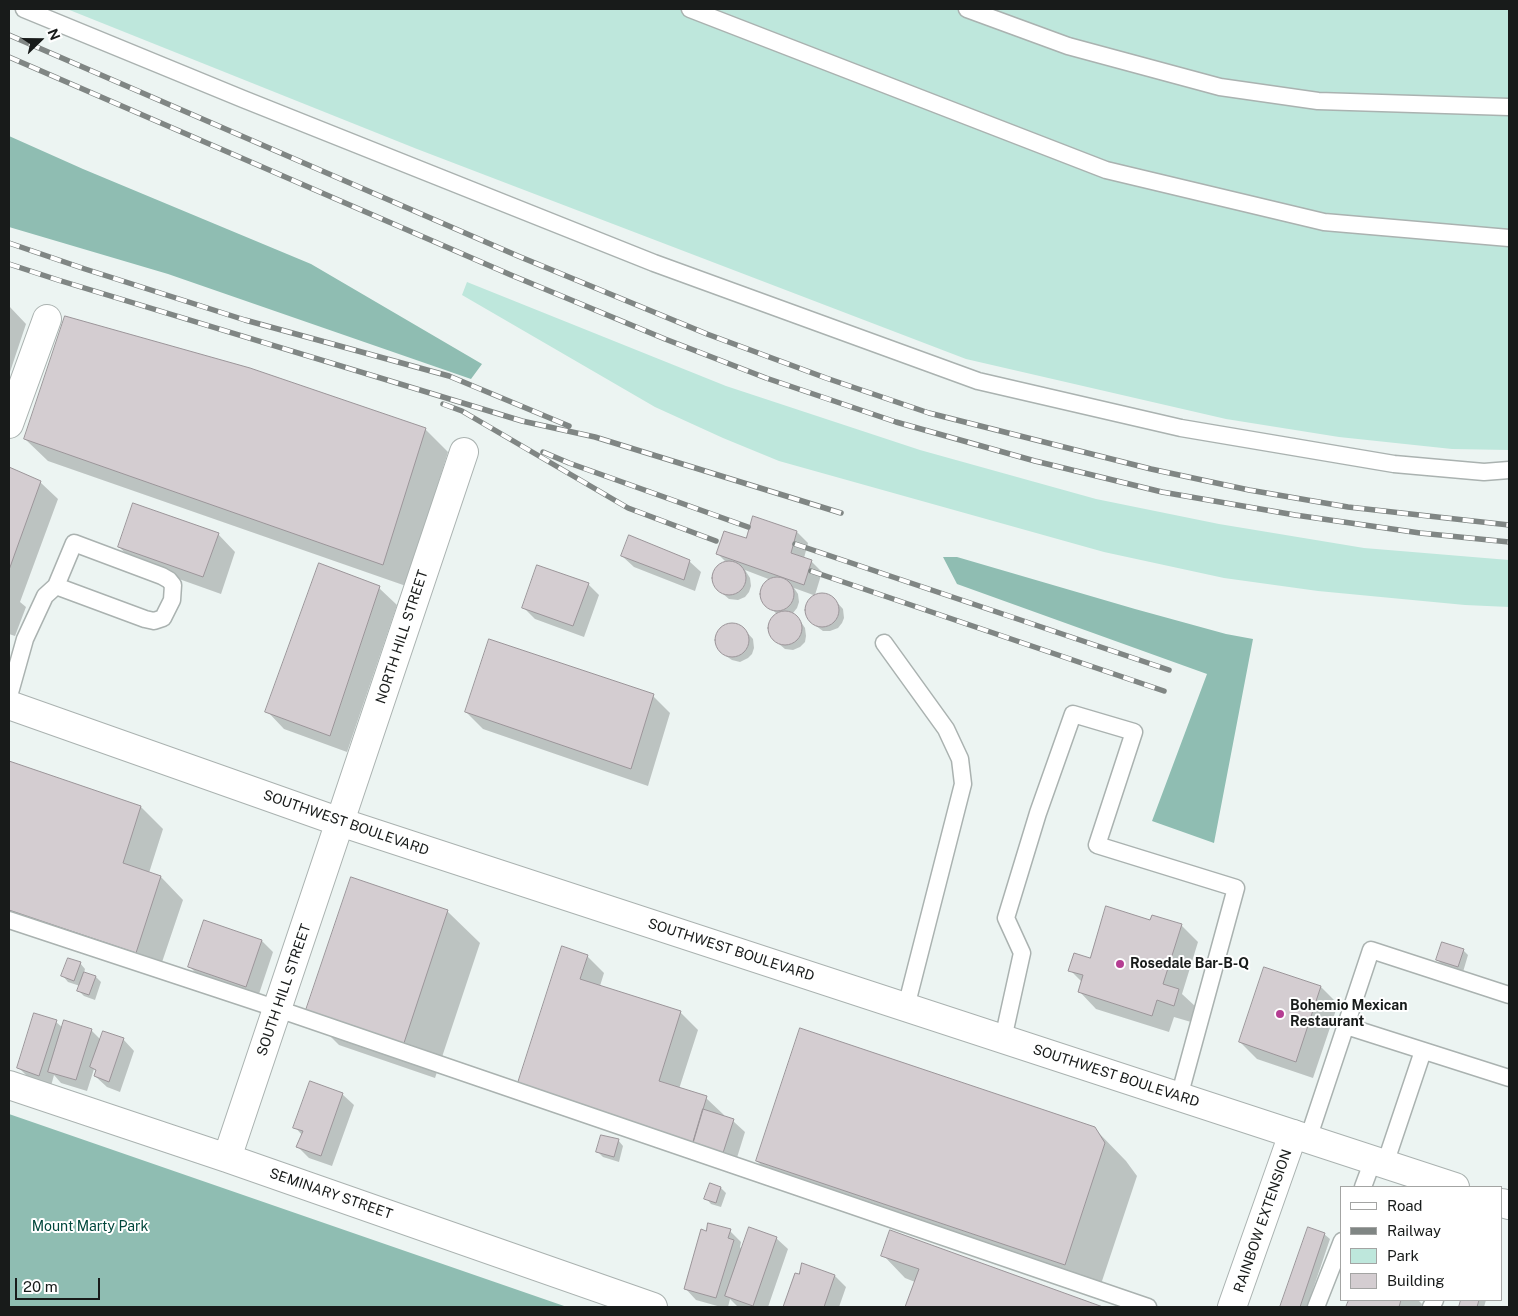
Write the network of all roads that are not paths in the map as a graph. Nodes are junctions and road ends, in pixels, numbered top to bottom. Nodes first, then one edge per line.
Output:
1 (24, 9) edge
2 (690, 9) edge
3 (971, 9) edge
4 (1509, 107) edge
5 (1509, 238) edge
6 (47, 319) dead end
7 (9, 424) edge
8 (464, 452) dead end
9 (1509, 470) edge
10 (56, 586) junction
11 (884, 643) dead end
12 (9, 696) edge
13 (9, 705) edge
14 (340, 822) junction
15 (9, 920) edge
16 (1509, 995) edge
17 (906, 1008) junction
18 (278, 1009) junction
19 (1346, 1026) junction
20 (1003, 1039) junction
21 (1423, 1051) junction
22 (1509, 1078) edge
23 (9, 1085) edge
24 (1179, 1097) junction
25 (1301, 1136) junction
26 (227, 1158) junction
27 (1379, 1162) junction
28 (1364, 1186) edge
29 (1452, 1186) edge
30 (1340, 1246) edge
31 (653, 1307) edge
32 (1148, 1307) edge
33 (1232, 1307) edge
34 (1316, 1307) edge

1 - 9 lane
2 - 5 lane
3 - 4 lane
6 - 7 street
8 - 14 street, NORTH HILL STREET
10 - 10 lane
10 - 12 lane
11 - 17 lane
13 - 14 street, SOUTHWEST BOULEVARD
14 - 17 street, SOUTHWEST BOULEVARD
14 - 18 street, SOUTH HILL STREET
15 - 18 lane
16 - 19 lane
17 - 20 street, SOUTHWEST BOULEVARD
18 - 26 street, SOUTH HILL STREET
18 - 32 lane
19 - 21 lane
19 - 25 lane
20 - 24 street, SOUTHWEST BOULEVARD
20 - 24 lane
21 - 22 lane
21 - 27 lane
23 - 26 street, SEMINARY STREET
24 - 25 street, SOUTHWEST BOULEVARD
25 - 27 street, SOUTHWEST BOULEVARD
25 - 33 street, RAINBOW EXTENSION
26 - 31 street, SEMINARY STREET
27 - 28 lane
27 - 29 street, SOUTHWEST BOULEVARD
30 - 34 lane

